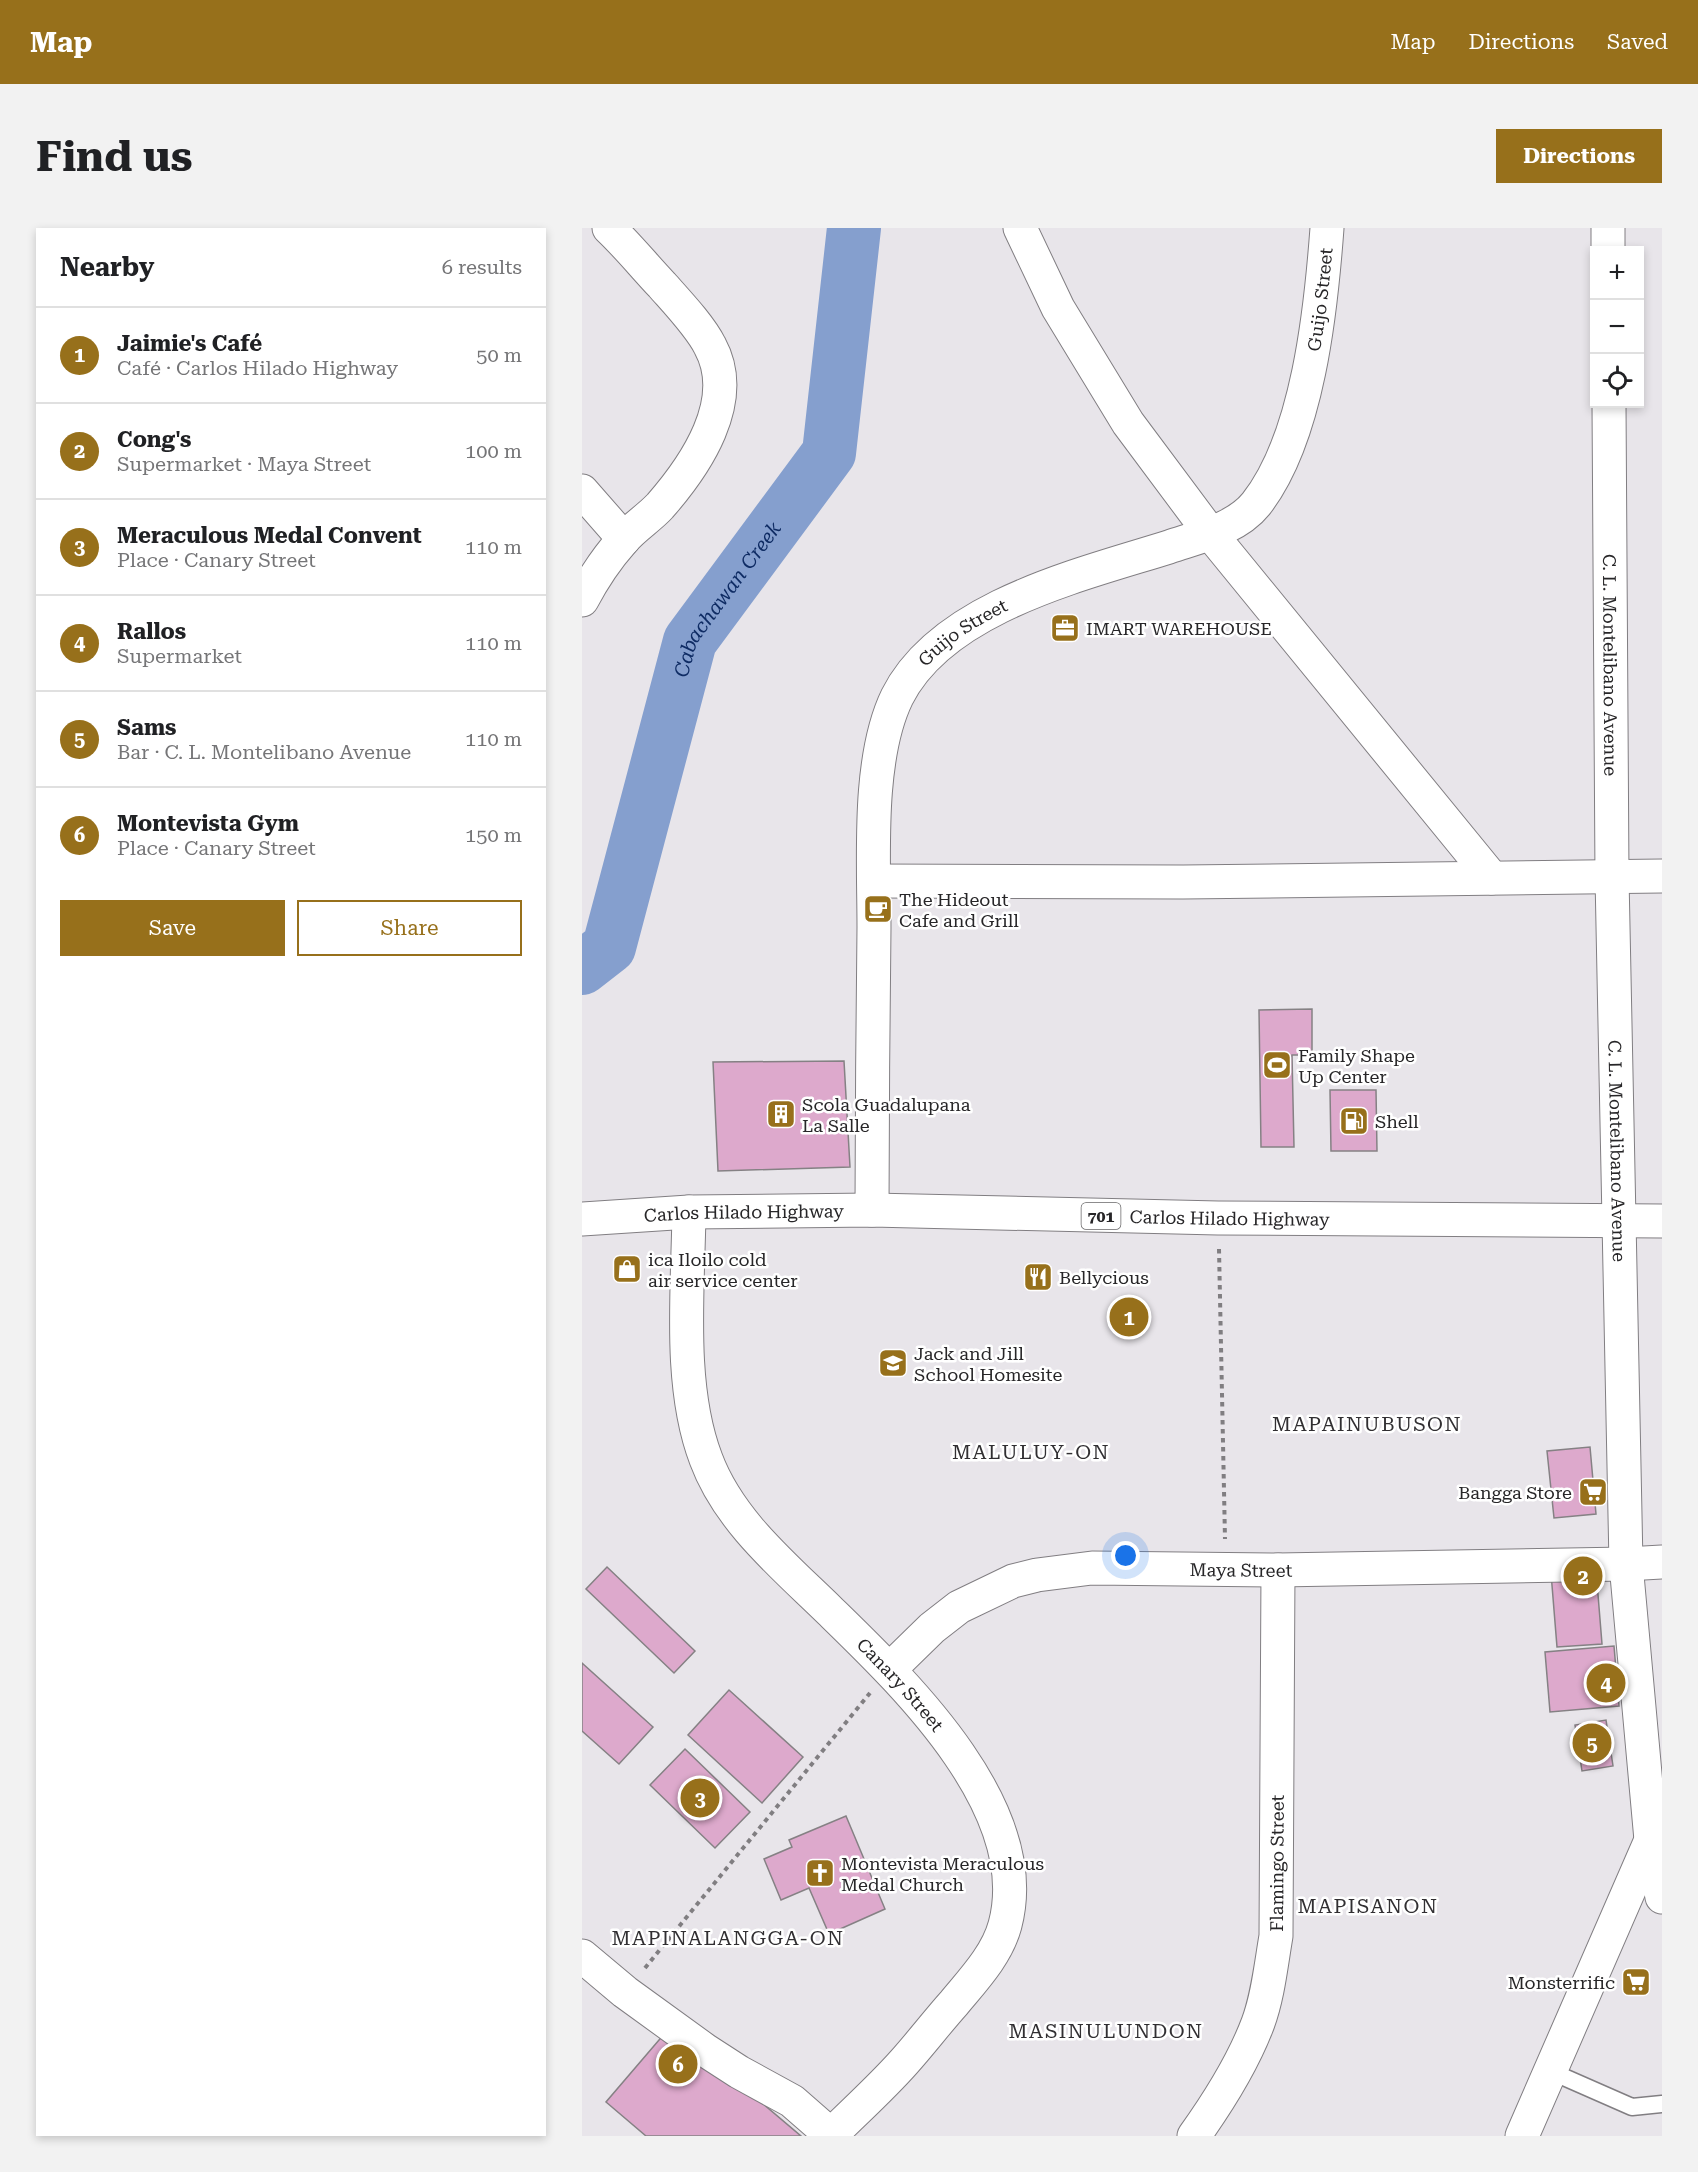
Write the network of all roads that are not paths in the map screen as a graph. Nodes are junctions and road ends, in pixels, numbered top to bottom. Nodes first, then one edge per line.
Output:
1 (609, 228) edge
2 (1020, 228) edge
3 (1327, 228) edge
4 (1608, 228) edge
5 (1608, 246) edge
6 (1609, 408) edge
7 (582, 491) edge
8 (1210, 533) junction
9 (624, 539) junction
10 (582, 600) edge
11 (1662, 876) edge
12 (1612, 877) junction
13 (1492, 878) junction
14 (874, 881) junction
15 (872, 1210) junction
16 (689, 1212) junction
17 (582, 1219) edge
18 (1620, 1221) junction
19 (1662, 1221) edge
20 (1662, 1562) edge
21 (1626, 1564) junction
22 (1278, 1570) junction
23 (890, 1670) junction
24 (1651, 1840) junction
25 (1662, 1897) edge
26 (582, 1956) edge
27 (1551, 2071) junction
28 (1662, 2104) edge
29 (831, 2136) edge
30 (1194, 2136) edge
31 (1522, 2136) edge

1 - 9 street
2 - 8 street
3 - 8 street, Guijo Street
4 - 5 street
6 - 12 street, C. L. Montelibano Avenue
7 - 9 street
8 - 13 street
8 - 14 street, Guijo Street
9 - 10 street
11 - 12 street
12 - 13 street
12 - 18 street, C. L. Montelibano Avenue
13 - 14 street
14 - 15 street, Guijo Street
15 - 16 street, Carlos Hilado Highway / 701
15 - 18 street, Carlos Hilado Highway / 701
16 - 17 street, Carlos Hilado Highway / 701
16 - 23 street, Canary Street
18 - 19 street, Carlos Hilado Highway / 701
18 - 21 street, C. L. Montelibano Avenue
20 - 21 street, Maya Street
21 - 22 street, Maya Street
21 - 24 street, C. L. Montelibano Avenue
22 - 23 street, Maya Street
22 - 30 street, Flamingo Street
23 - 29 street, Canary Street
24 - 25 street, C. L. Montelibano Avenue
24 - 27 street
26 - 29 street
27 - 28 lane
27 - 31 street

